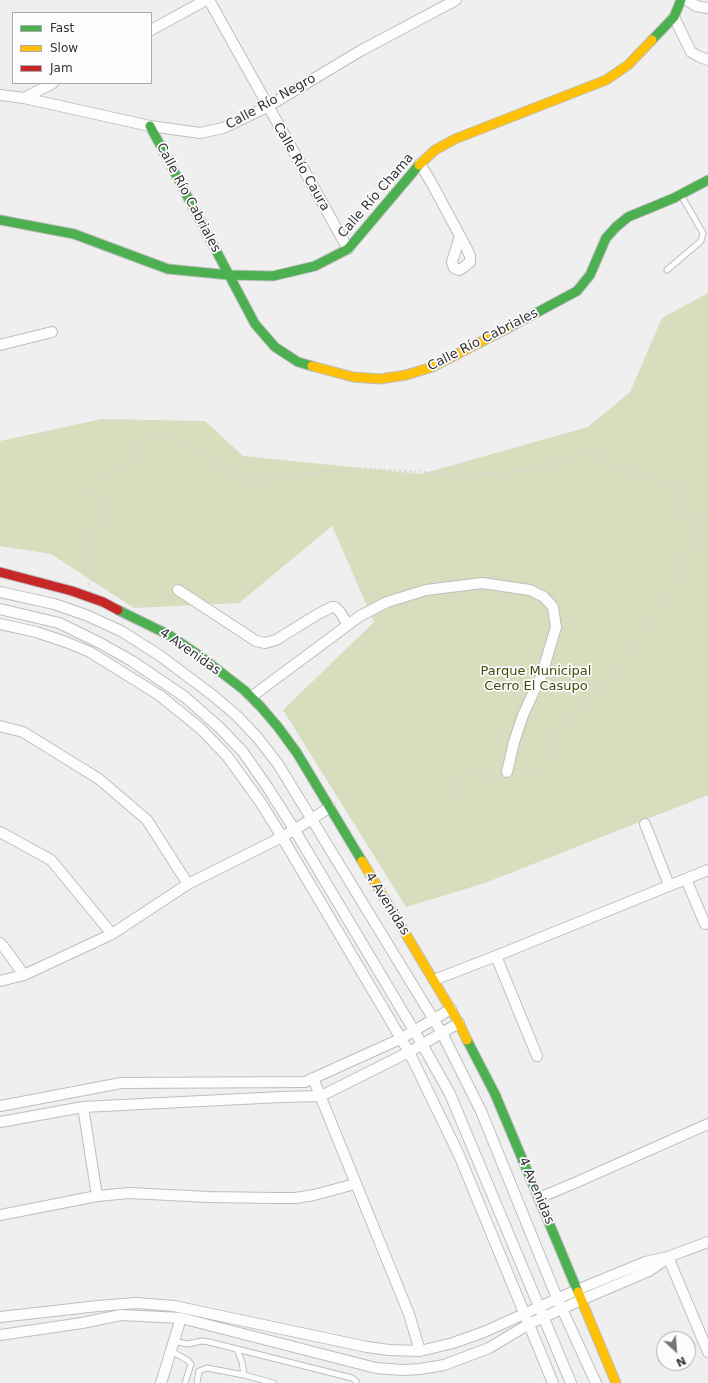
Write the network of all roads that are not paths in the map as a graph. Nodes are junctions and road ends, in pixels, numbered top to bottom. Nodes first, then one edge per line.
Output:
1 (207, 0) edge
2 (456, 0) edge
3 (681, 0) edge
4 (687, 0) edge
5 (708, 8) edge
6 (674, 17) junction
7 (152, 29) edge
8 (708, 60) edge
9 (51, 84) edge
10 (0, 96) edge
11 (24, 98) junction
12 (267, 107) junction
13 (150, 126) junction
14 (420, 164) junction
15 (708, 180) edge
16 (680, 194) junction
17 (0, 220) edge
18 (460, 236) dead end
19 (348, 249) junction
20 (667, 270) dead end
21 (229, 275) junction
22 (52, 332) dead end
23 (0, 346) edge
24 (0, 572) edge
25 (178, 590) dead end
26 (0, 592) edge
27 (0, 608) edge
28 (0, 624) edge
29 (348, 625) junction
30 (251, 697) junction
31 (0, 726) edge
32 (507, 775) road end
33 (330, 808) junction
34 (312, 819) junction
35 (645, 824) dead end
36 (294, 830) junction
37 (0, 832) edge
38 (282, 837) junction
39 (708, 870) edge
40 (686, 879) junction
41 (188, 884) junction
42 (669, 885) junction
43 (705, 924) dead end
44 (112, 934) junction
45 (0, 943) edge
46 (496, 956) junction
47 (24, 975) junction
48 (434, 980) junction
49 (0, 981) edge
50 (451, 1009) junction
51 (434, 1021) junction
52 (459, 1023) junction
53 (414, 1032) junction
54 (442, 1033) junction
55 (400, 1039) junction
56 (422, 1044) junction
57 (409, 1052) junction
58 (537, 1056) dead end
59 (313, 1078) junction
60 (321, 1096) junction
61 (0, 1106) edge
62 (83, 1107) junction
63 (0, 1122) edge
64 (708, 1124) edge
65 (355, 1184) junction
66 (97, 1196) junction
67 (539, 1198) junction
68 (0, 1215) edge
69 (708, 1242) edge
70 (668, 1257) junction
71 (577, 1290) junction
72 (557, 1298) junction
73 (581, 1300) junction
74 (539, 1306) junction
75 (562, 1308) junction
76 (524, 1313) junction
77 (0, 1317) edge
78 (543, 1317) junction
79 (181, 1318) junction
80 (529, 1324) junction
81 (0, 1335) edge
82 (174, 1341) junction
83 (237, 1349) junction
84 (171, 1351) junction
85 (420, 1351) junction
86 (708, 1352) edge
87 (244, 1375) junction
88 (161, 1383) edge
89 (185, 1383) edge
90 (197, 1383) edge
91 (273, 1383) edge
92 (356, 1383) edge
93 (553, 1383) edge
94 (571, 1383) edge
95 (596, 1383) edge
96 (616, 1383) edge

1 - 7 street
1 - 12 street, Calle Río Caura
2 - 12 street, Calle Río Negro
3 - 6 street, Calle Río Chama
4 - 5 street
6 - 8 street
6 - 14 street, Calle Río Chama
9 - 11 street
10 - 11 street, Calle Río Negro
11 - 13 street, Calle Río Negro
12 - 13 street, Calle Río Negro
12 - 19 street, Calle Río Caura
13 - 21 street, Calle Río Cabriales
14 - 18 street
14 - 19 street, Calle Río Chama
15 - 16 street, Calle Río Cabriales
16 - 20 lane
16 - 21 street, Calle Río Cabriales
17 - 21 street, Calle Río Chama
19 - 21 street, Calle Río Chama
22 - 23 street
24 - 30 street, 4 Avenidas
25 - 29 street
26 - 34 street, 4 Avenidas
27 - 36 street
28 - 38 street
29 - 30 street
29 - 32 street
30 - 33 street, 4 Avenidas
31 - 41 street
33 - 34 street
33 - 48 street, 4 Avenidas
34 - 36 street
34 - 51 street, 4 Avenidas
35 - 42 street
36 - 38 street
36 - 53 street
37 - 44 street
38 - 41 street
38 - 55 street
39 - 40 street
40 - 42 street
40 - 43 street
41 - 44 street
42 - 46 street
44 - 47 street
45 - 47 street
46 - 48 street
46 - 58 street
47 - 49 street
48 - 50 street, 4 Avenidas
50 - 51 street
50 - 52 street, 4 Avenidas
51 - 53 street
51 - 54 street, 4 Avenidas
52 - 54 street
52 - 67 street, 4 Avenidas
53 - 55 street
53 - 56 street
54 - 56 street
54 - 72 street, 4 Avenidas
55 - 57 street
55 - 59 street
56 - 57 street
56 - 74 street
57 - 60 street
57 - 76 street
59 - 60 street
59 - 61 street
60 - 62 street
60 - 65 street
62 - 63 street
62 - 66 street
64 - 67 street
65 - 66 street
65 - 85 street
66 - 68 street
67 - 71 street, 4 Avenidas
69 - 70 street
70 - 71 street
70 - 73 street
70 - 86 street
71 - 72 street
71 - 73 street, 4 Avenidas
72 - 74 street
72 - 75 street, 4 Avenidas
73 - 75 street
73 - 96 street, 4 Avenidas
74 - 76 street
74 - 78 street
75 - 78 street
75 - 95 street, 4 Avenidas
76 - 80 street
76 - 85 street
77 - 85 street
78 - 80 street
78 - 94 street
79 - 80 street
79 - 81 street
79 - 82 street
80 - 93 street
82 - 83 lane
82 - 84 street
83 - 87 lane
83 - 92 lane
84 - 88 street
84 - 89 lane
87 - 90 lane
87 - 91 lane

